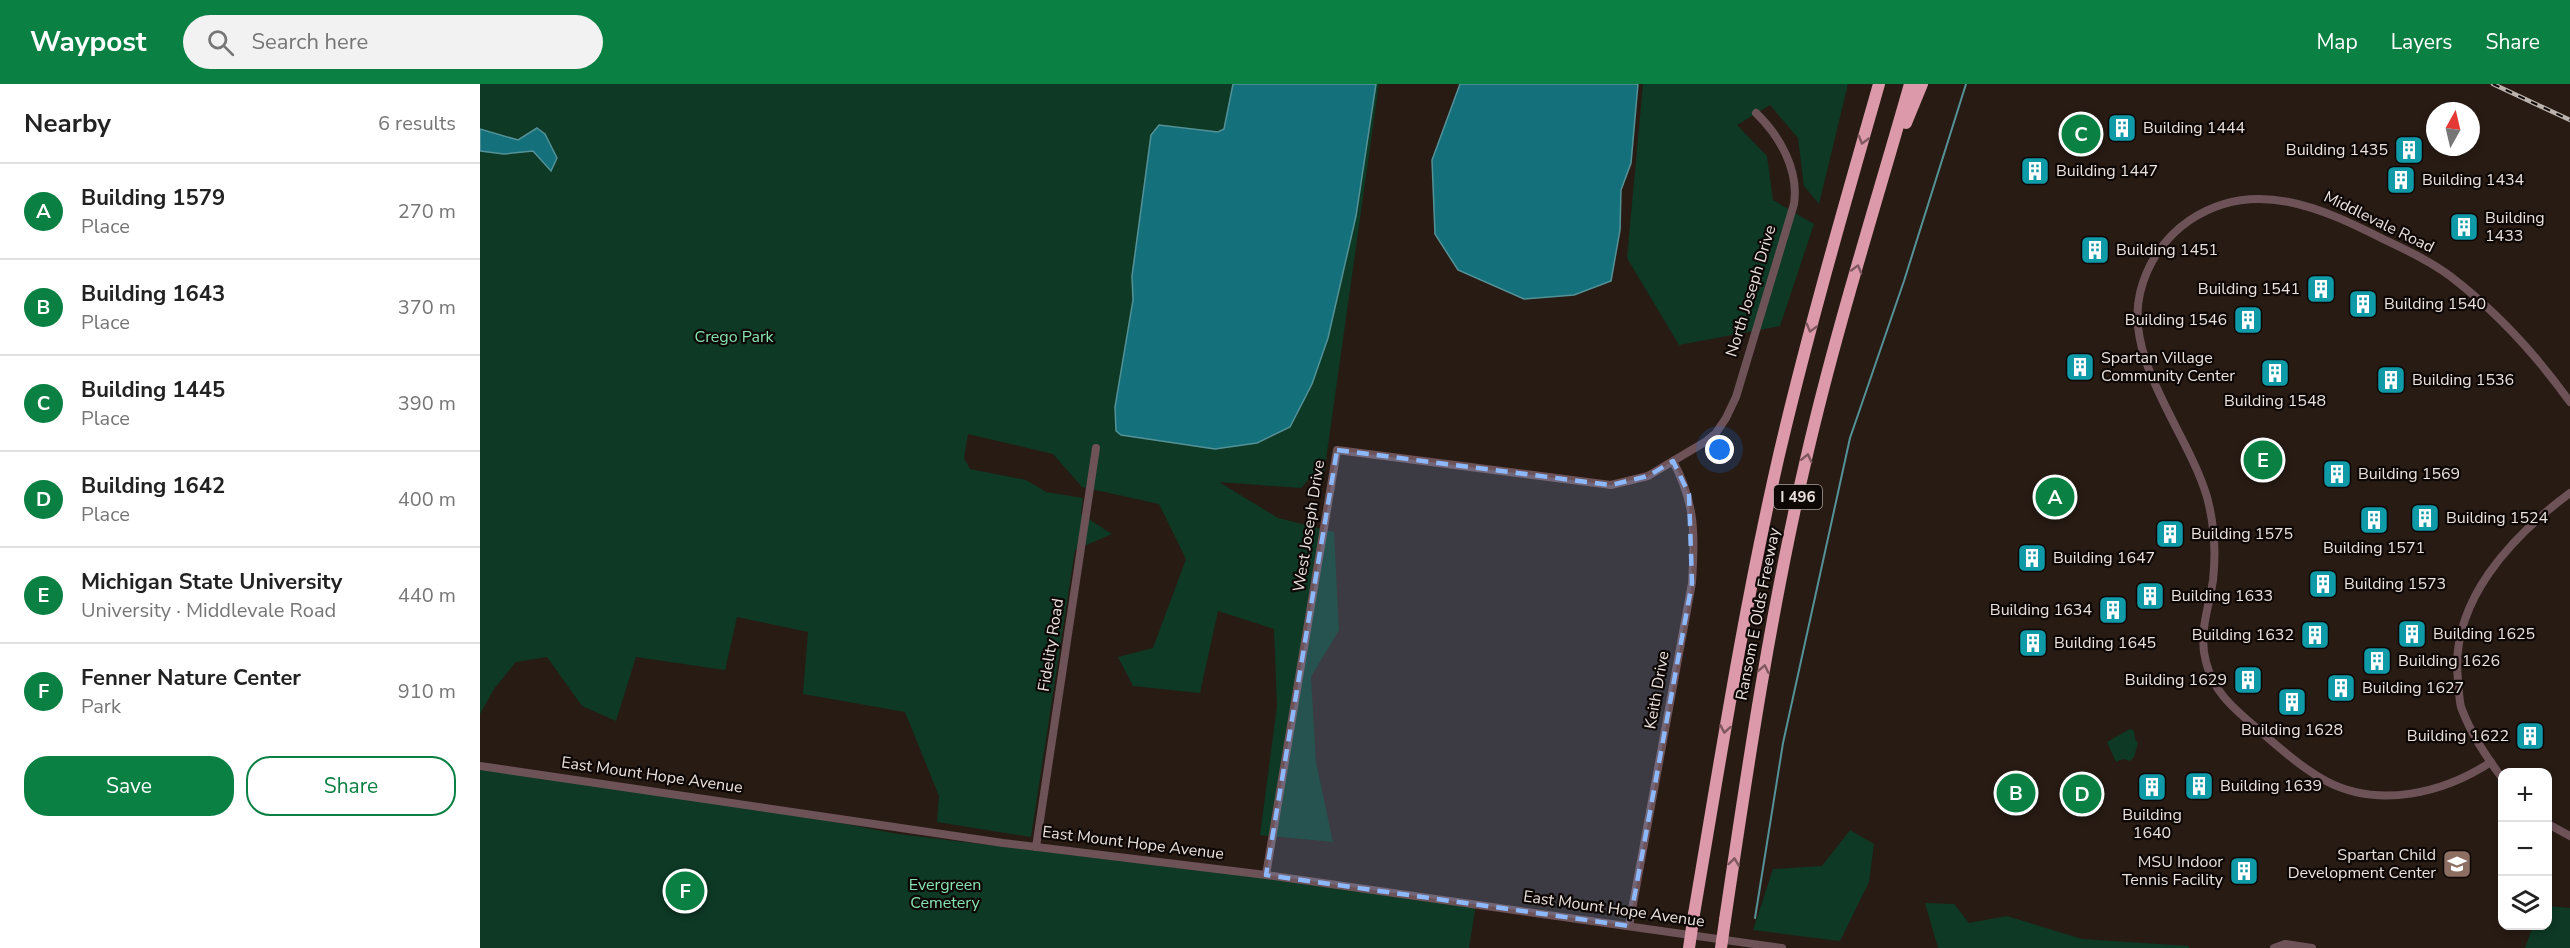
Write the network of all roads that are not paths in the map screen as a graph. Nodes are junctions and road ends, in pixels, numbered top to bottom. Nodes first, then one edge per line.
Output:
1 (1879, 84) edge
2 (1910, 84) edge
3 (1922, 84) edge
4 (1756, 113) dead end
5 (1882, 183) junction
6 (2570, 402) edge
7 (1096, 448) dead end
8 (1673, 461) junction
9 (2570, 493) edge
10 (2491, 762) junction
11 (480, 766) edge
12 (2498, 772) edge
13 (2552, 827) edge
14 (2570, 836) edge
15 (1036, 846) junction
16 (1266, 875) junction
17 (1629, 926) junction
18 (1689, 948) edge
19 (1721, 948) edge
20 (1782, 948) edge
21 (2274, 948) edge
22 (2312, 948) edge

1 -> 18 highway, Ransom E Olds Freeway / I 496, bridge
2 - 5 highway, Ransom E Olds Freeway / I 496
3 - 5 highway
4 - 8 street, North Joseph Drive
19 -> 5 highway, Ransom E Olds Freeway / I 496, bridge
6 - 10 street, Middlevale Road
7 - 15 street, Fidelity Road
8 - 16 street, West Joseph Drive
8 - 17 street, Keith Drive
9 - 10 street
10 - 12 street
11 - 15 street, East Mount Hope Avenue
13 - 14 street
15 - 16 street, East Mount Hope Avenue
16 - 17 street, East Mount Hope Avenue
17 - 20 street, East Mount Hope Avenue
21 - 22 street

